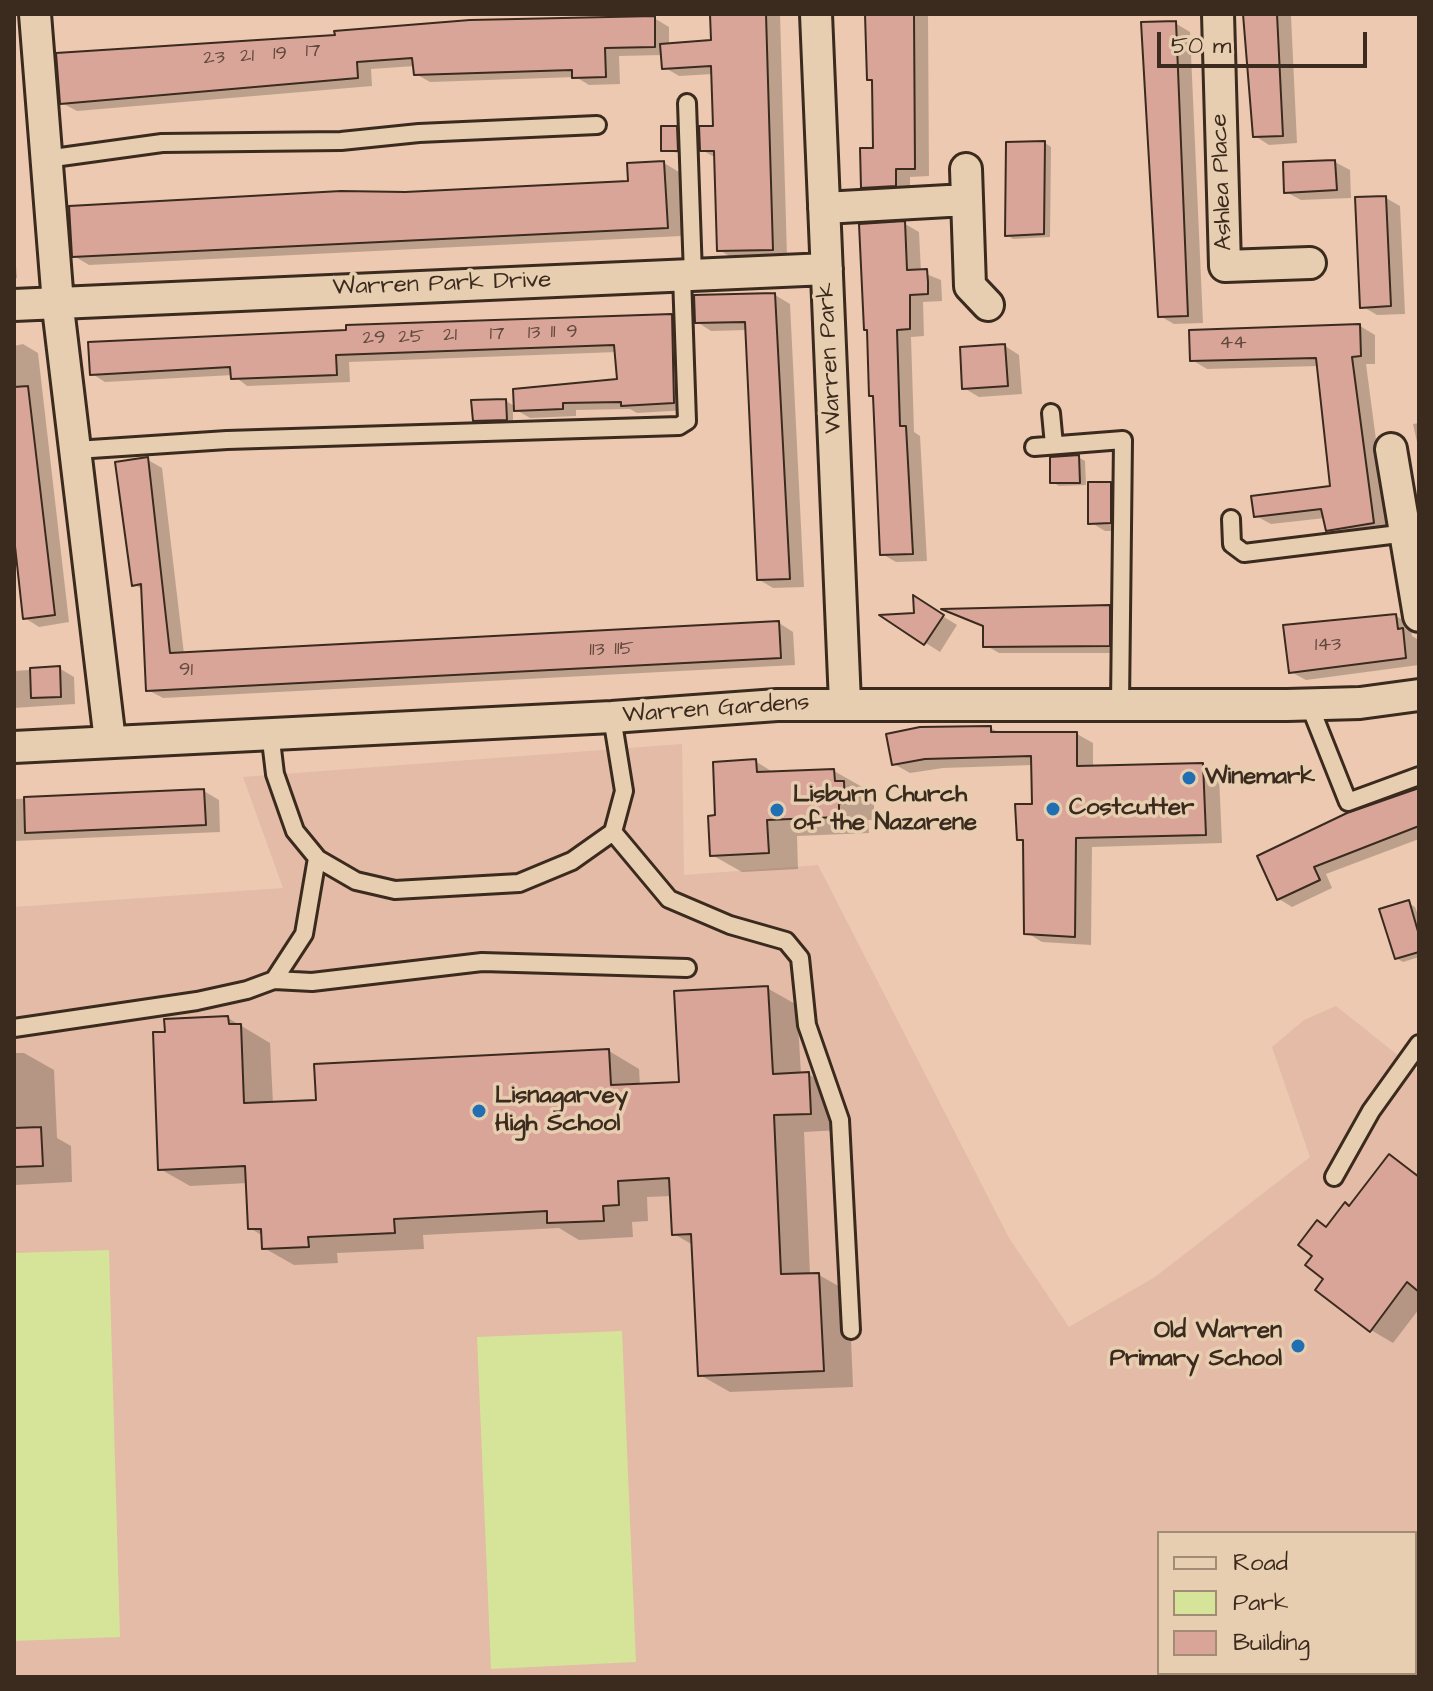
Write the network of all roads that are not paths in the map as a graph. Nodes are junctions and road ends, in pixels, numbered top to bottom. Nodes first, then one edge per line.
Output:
1 (35, 14) edge
2 (816, 14) edge
3 (1218, 14) edge
4 (687, 103) dead end
5 (597, 125) dead end
6 (46, 159) junction
7 (966, 169) dead end
8 (966, 200) junction
9 (824, 208) junction
10 (1310, 263) dead end
11 (827, 269) junction
12 (688, 276) junction
13 (57, 302) junction
14 (14, 305) edge
15 (988, 305) dead end
16 (1051, 413) dead end
17 (1054, 445) junction
18 (1034, 447) dead end
19 (1391, 449) dead end
20 (76, 450) junction
21 (1231, 519) dead end
22 (1407, 533) junction
23 (1419, 616) edge
24 (1419, 695) edge
25 (845, 703) junction
26 (1120, 704) junction
27 (1309, 704) junction
28 (612, 717) junction
29 (270, 732) junction
30 (110, 741) junction
31 (14, 747) edge
32 (1419, 776) edge
33 (613, 832) junction
34 (317, 858) junction
35 (687, 968) dead end
36 (274, 980) junction
37 (14, 1028) edge
38 (1419, 1044) edge
39 (1334, 1177) dead end
40 (851, 1330) dead end

1 - 6 street
2 - 9 street, Warren Park
3 - 10 street, Ashlea Place
4 - 12 lane
5 - 6 lane
6 - 13 street
7 - 8 street
8 - 9 street
8 - 15 street
9 - 11 street, Warren Park
11 - 12 street, Warren Park Drive
11 - 25 street, Warren Park
12 - 13 street, Warren Park Drive
12 - 20 lane
13 - 14 street, Warren Park Drive
13 - 20 street
16 - 17 lane
17 - 18 lane
17 - 26 lane
19 - 22 street
20 - 30 street
21 - 22 lane
22 - 23 street
24 - 27 street, Warren Gardens
25 - 26 street, Warren Gardens
25 - 28 street, Warren Gardens
26 - 27 street, Warren Gardens
27 - 32 lane
28 - 29 street, Warren Gardens
28 - 33 lane
29 - 30 street, Warren Gardens
29 - 34 lane
30 - 31 street, Warren Gardens
33 - 34 lane
33 - 40 lane
34 - 36 lane
35 - 36 lane
36 - 37 lane
38 - 39 lane

